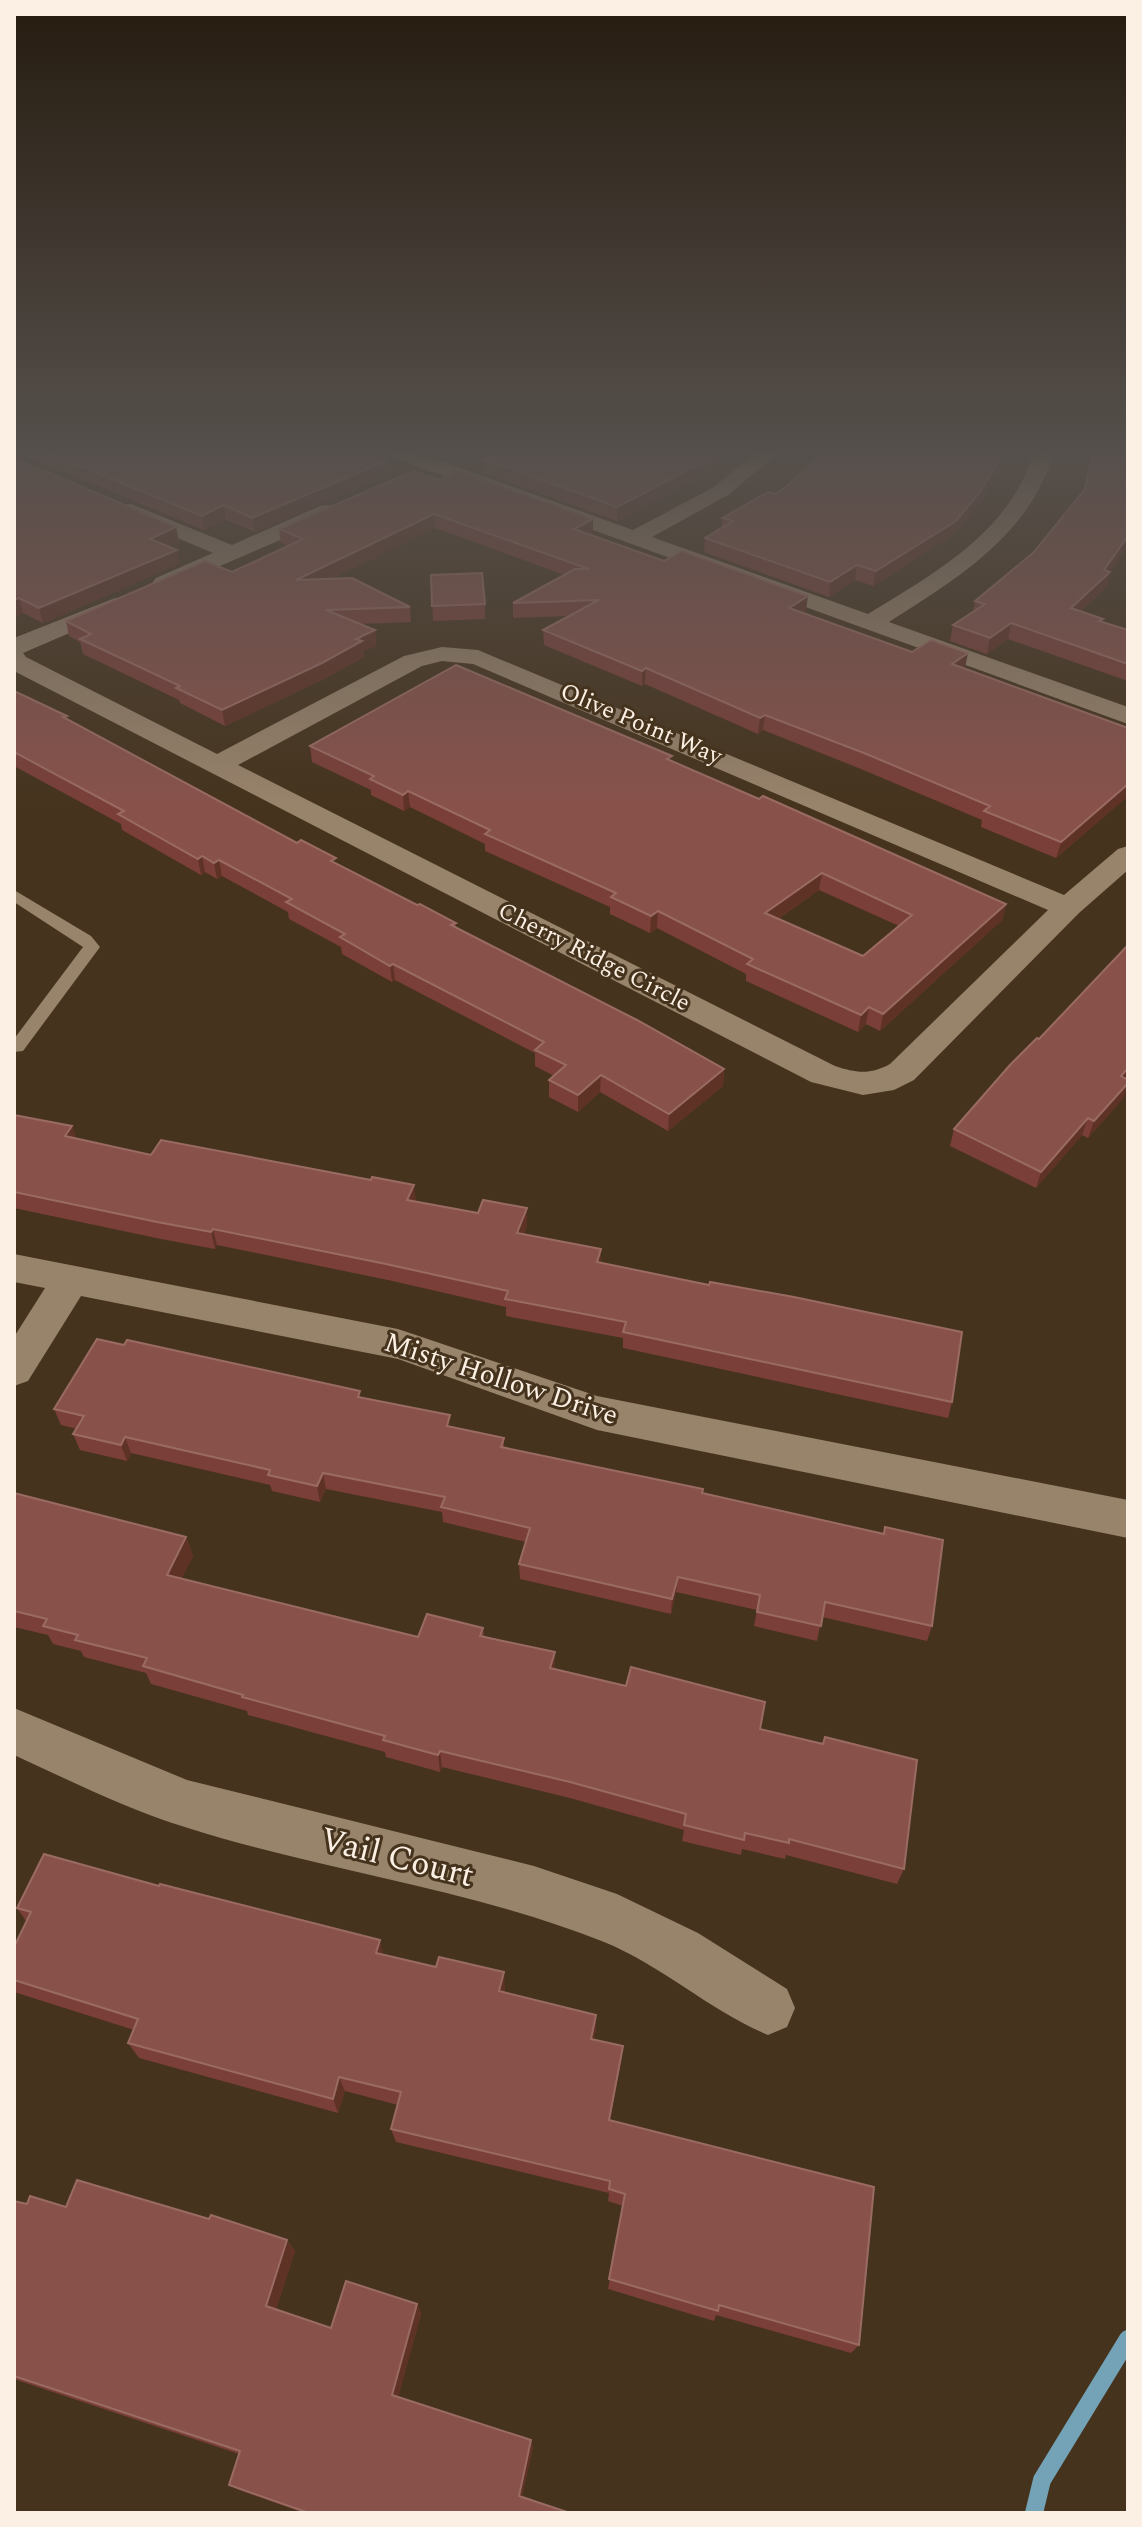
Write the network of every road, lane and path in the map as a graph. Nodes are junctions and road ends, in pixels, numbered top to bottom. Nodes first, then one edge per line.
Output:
1 (193, 570) edge
2 (718, 570) edge
3 (951, 570) edge
4 (869, 624) junction
5 (14, 648) edge
6 (14, 658) edge
7 (1128, 716) edge
8 (217, 765) junction
9 (1128, 855) edge
10 (14, 895) edge
11 (1068, 907) junction
12 (15, 1047) edge
13 (14, 1268) edge
14 (71, 1279) junction
15 (14, 1370) edge
16 (1128, 1519) edge
17 (14, 1731) edge
18 (768, 2008) dead end

1 - 5 street
2 - 4 street
3 - 4 street
4 - 7 street
6 - 8 street, Cherry Ridge Circle
8 - 11 street, Olive Point Way
8 - 11 street, Cherry Ridge Circle
9 - 11 street, Cherry Ridge Circle
10 - 12 lane
13 - 14 street, Misty Hollow Drive
14 - 15 street
14 - 16 street, Misty Hollow Drive
17 - 18 street, Vail Court

